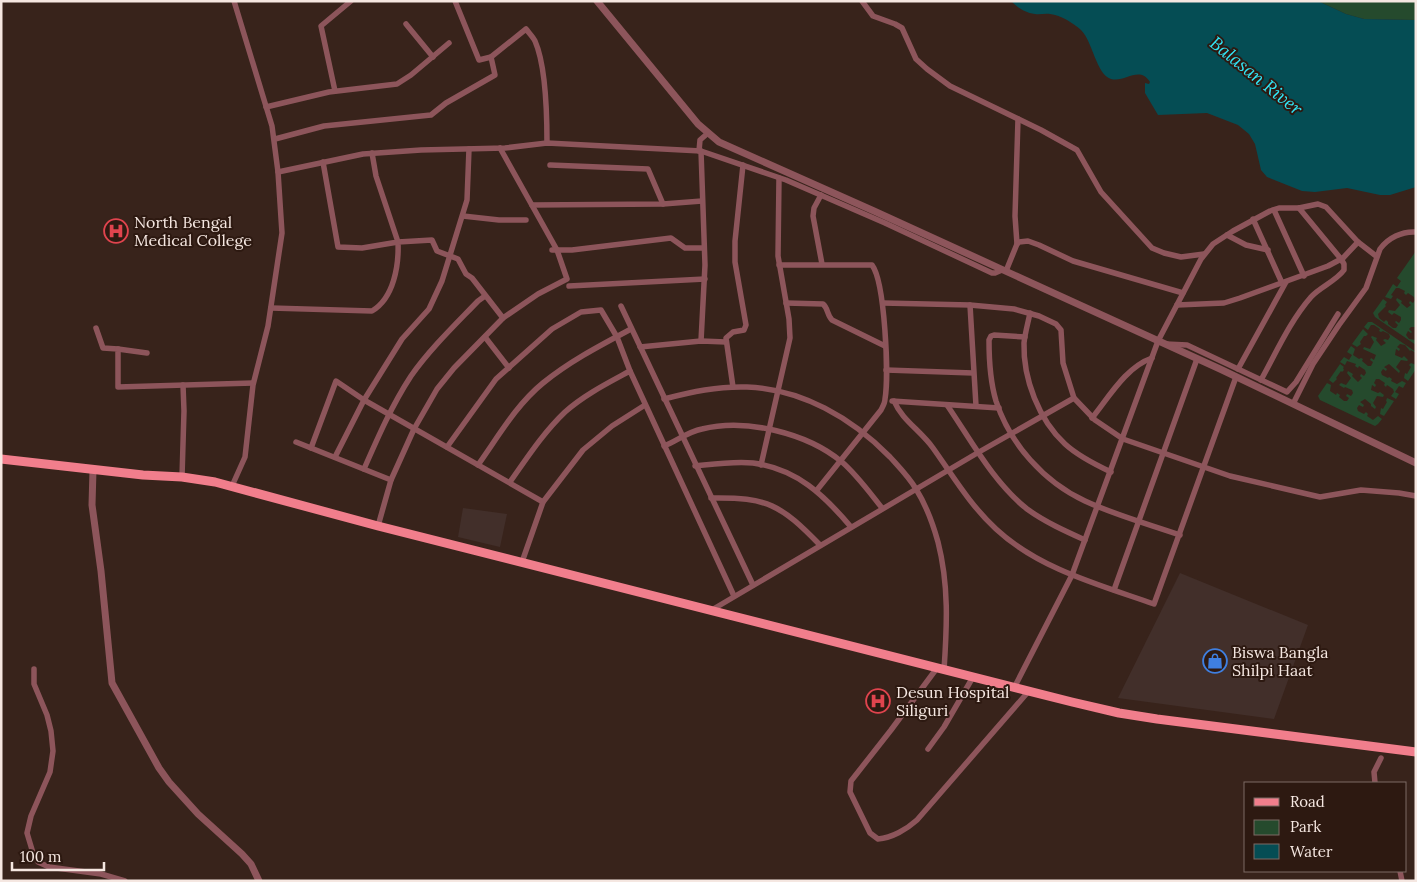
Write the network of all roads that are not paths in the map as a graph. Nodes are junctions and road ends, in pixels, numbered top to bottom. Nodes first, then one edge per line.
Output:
1 (234, 1) edge
2 (351, 1) edge
3 (455, 1) edge
4 (597, 1) edge
5 (862, 1) edge
6 (406, 24) dead end
7 (449, 44) dead end
8 (433, 57) junction
9 (492, 57) junction
10 (335, 91) junction
11 (266, 107) junction
12 (1018, 119) junction
13 (708, 133) junction
14 (274, 139) junction
15 (547, 143) junction
16 (469, 148) junction
17 (500, 148) junction
18 (700, 151) junction
19 (372, 154) junction
20 (323, 162) junction
21 (743, 164) junction
22 (550, 165) dead end
23 (278, 172) junction
24 (779, 178) junction
25 (820, 195) junction
26 (702, 201) junction
27 (663, 204) junction
28 (532, 205) junction
29 (1299, 208) junction
30 (1274, 210) junction
31 (462, 216) junction
32 (1253, 219) junction
33 (526, 220) dead end
34 (1416, 232) edge
35 (1226, 235) junction
36 (398, 242) junction
37 (1358, 242) junction
38 (1017, 244) junction
39 (703, 248) junction
40 (554, 250) junction
41 (1268, 250) junction
42 (1204, 254) junction
43 (450, 256) junction
44 (1376, 256) junction
45 (1341, 259) junction
46 (822, 264) junction
47 (779, 265) junction
48 (1004, 271) junction
49 (1304, 276) junction
50 (704, 279) junction
51 (1284, 282) junction
52 (569, 286) dead end
53 (1183, 293) junction
54 (485, 296) junction
55 (786, 303) junction
56 (883, 303) junction
57 (1177, 305) junction
58 (621, 306) dead end
59 (970, 306) junction
60 (271, 308) junction
61 (1030, 313) junction
62 (1338, 314) dead end
63 (503, 318) junction
64 (96, 328) dead end
65 (632, 329) junction
66 (485, 337) junction
67 (617, 337) junction
68 (1025, 337) junction
69 (700, 341) junction
70 (726, 342) junction
71 (1161, 342) junction
72 (885, 346) junction
73 (640, 347) junction
74 (118, 349) junction
75 (148, 353) dead end
76 (1152, 358) junction
77 (1197, 359) junction
78 (509, 368) junction
79 (1238, 369) junction
80 (886, 370) junction
81 (630, 371) junction
82 (973, 373) junction
83 (1236, 377) junction
84 (1261, 380) junction
85 (253, 382) junction
86 (183, 384) junction
87 (733, 387) junction
88 (778, 392) junction
89 (1074, 398) junction
90 (664, 399) junction
91 (364, 400) junction
92 (885, 400) junction
93 (894, 401) junction
94 (1293, 404) junction
95 (645, 405) junction
96 (947, 405) junction
97 (976, 406) junction
98 (999, 408) junction
99 (388, 415) junction
100 (1042, 415) junction
101 (1092, 418) junction
102 (414, 429) junction
103 (769, 429) junction
104 (863, 433) junction
105 (1010, 434) junction
106 (681, 436) junction
107 (1123, 439) junction
108 (296, 442) dead end
109 (447, 446) junction
110 (664, 446) junction
111 (311, 448) junction
112 (978, 452) junction
113 (1162, 453) junction
114 (335, 457) junction
115 (1, 459) edge
116 (841, 461) junction
117 (1416, 462) edge
118 (478, 465) junction
119 (761, 465) junction
120 (696, 466) junction
121 (1203, 467) junction
122 (364, 469) junction
123 (93, 470) junction
124 (948, 470) junction
125 (1111, 472) junction
126 (182, 478) junction
127 (391, 480) junction
128 (510, 482) junction
129 (232, 486) junction
130 (916, 488) junction
131 (817, 490) junction
132 (1416, 496) edge
133 (711, 498) junction
134 (543, 502) junction
135 (1098, 506) junction
136 (882, 508) junction
137 (1138, 520) junction
138 (378, 526) junction
139 (851, 527) junction
140 (1180, 534) junction
141 (1085, 540) junction
142 (820, 545) junction
143 (522, 562) junction
144 (1072, 575) junction
145 (753, 585) junction
146 (1114, 590) junction
147 (734, 596) junction
148 (710, 610) junction
149 (34, 669) dead end
150 (940, 669) junction
151 (973, 677) junction
152 (1014, 688) junction
153 (1028, 692) junction
154 (928, 749) dead end
155 (1416, 752) edge
156 (1381, 758) dead end
157 (1374, 782) edge
158 (125, 881) edge
159 (259, 881) edge

1 - 11 street
2 - 10 street
3 - 9 street
4 - 13 street
5 - 12 street
6 - 8 street
7 - 8 street
8 - 10 street
9 - 14 street
9 - 15 street
10 - 11 street
11 - 14 street
12 - 38 street
12 - 42 street
13 - 18 street
13 - 48 street
14 - 23 street
15 - 17 street
15 - 18 street
16 - 17 street
16 - 19 street
16 - 31 street
17 - 28 street
18 - 21 street
18 - 26 street
19 - 20 street
19 - 36 street
20 - 23 street
20 - 36 street
21 - 24 street
21 - 70 street
22 - 27 street
23 - 60 street
24 - 25 street
24 - 47 street
25 - 46 street
25 - 48 street
26 - 27 street
26 - 39 street
27 - 28 street
28 - 40 street
29 - 30 street
29 - 37 street
29 - 45 street
30 - 32 street
30 - 49 street
31 - 33 street
31 - 43 street
32 - 35 street
32 - 41 street
34 - 44 street
35 - 41 street
35 - 42 street
36 - 43 street
36 - 60 street
37 - 44 street
37 - 45 street
38 - 48 street
38 - 53 street
39 - 40 street
39 - 50 street
40 - 63 street
41 - 51 street
42 - 53 street
43 - 54 street
43 - 91 street
44 - 94 street
45 - 49 street
45 - 84 street
46 - 47 street
46 - 56 street
47 - 55 street
48 - 71 street
49 - 51 street
50 - 52 street
50 - 69 street
51 - 57 street
51 - 79 street
53 - 57 street
54 - 63 street
54 - 99 street
55 - 72 street
55 - 88 street
56 - 59 street
56 - 72 street
57 - 71 street
58 - 65 street
59 - 61 street
59 - 82 street
60 - 85 street
61 - 68 street
61 - 89 street
62 - 84 street
63 - 66 street
64 - 74 street
65 - 67 street
65 - 73 street
66 - 78 street
66 - 102 street
67 - 78 street
67 - 81 street
67 - 118 street
68 - 98 street
68 - 100 street
69 - 70 street
69 - 73 street
70 - 87 street
71 - 76 street
71 - 77 street
71 - 79 street
72 - 80 street
73 - 90 street
74 - 75 street
74 - 86 street
76 - 101 street
76 - 107 street
77 - 83 street
77 - 113 street
78 - 109 street
79 - 84 street
80 - 82 street
80 - 92 street
81 - 95 street
81 - 128 street
82 - 97 street
83 - 94 street
83 - 121 street
85 - 86 street
85 - 129 street
86 - 126 street
87 - 88 street
87 - 90 street
88 - 103 street
88 - 104 street
89 - 100 street
89 - 101 street
90 - 106 street
91 - 99 street
91 - 111 street
91 - 114 street
92 - 93 street
92 - 104 street
93 - 96 street
93 - 124 street
94 - 117 street
95 - 110 street
95 - 134 street
96 - 97 street
96 - 112 street
97 - 98 street
98 - 105 street
99 - 102 street
99 - 122 street
100 - 105 street
100 - 125 street
101 - 107 street
102 - 109 street
102 - 127 street
103 - 106 street
103 - 116 street
103 - 119 street
104 - 116 street
104 - 130 street
105 - 112 street
105 - 135 street
106 - 110 street
106 - 120 street
107 - 113 street
107 - 125 street
108 - 111 street
109 - 118 street
110 - 147 street
111 - 114 street
112 - 124 street
112 - 141 street
113 - 121 street
113 - 137 street
114 - 122 street
115 - 123 main road
116 - 131 street
116 - 136 street
118 - 128 street
119 - 120 street
119 - 131 street
120 - 133 street
121 - 132 street
121 - 140 street
122 - 127 street
123 - 126 main road
123 - 159 street
124 - 130 street
124 - 144 street
125 - 135 street
126 - 129 main road
127 - 138 street
128 - 134 street
129 - 138 main road
130 - 136 street
130 - 150 street
131 - 139 street
133 - 142 street
133 - 145 street
134 - 143 street
135 - 137 street
135 - 141 street
136 - 139 street
137 - 140 street
137 - 146 street
138 - 143 main road
139 - 142 street
140 - 146 street
141 - 144 street
142 - 145 street
143 - 148 main road
144 - 146 street
144 - 152 street
145 - 147 street
147 - 148 street
148 - 150 main road
149 - 158 street
150 - 151 main road
150 - 153 street
151 - 152 main road
151 - 154 street
152 - 153 main road
153 - 155 main road
156 - 157 street

